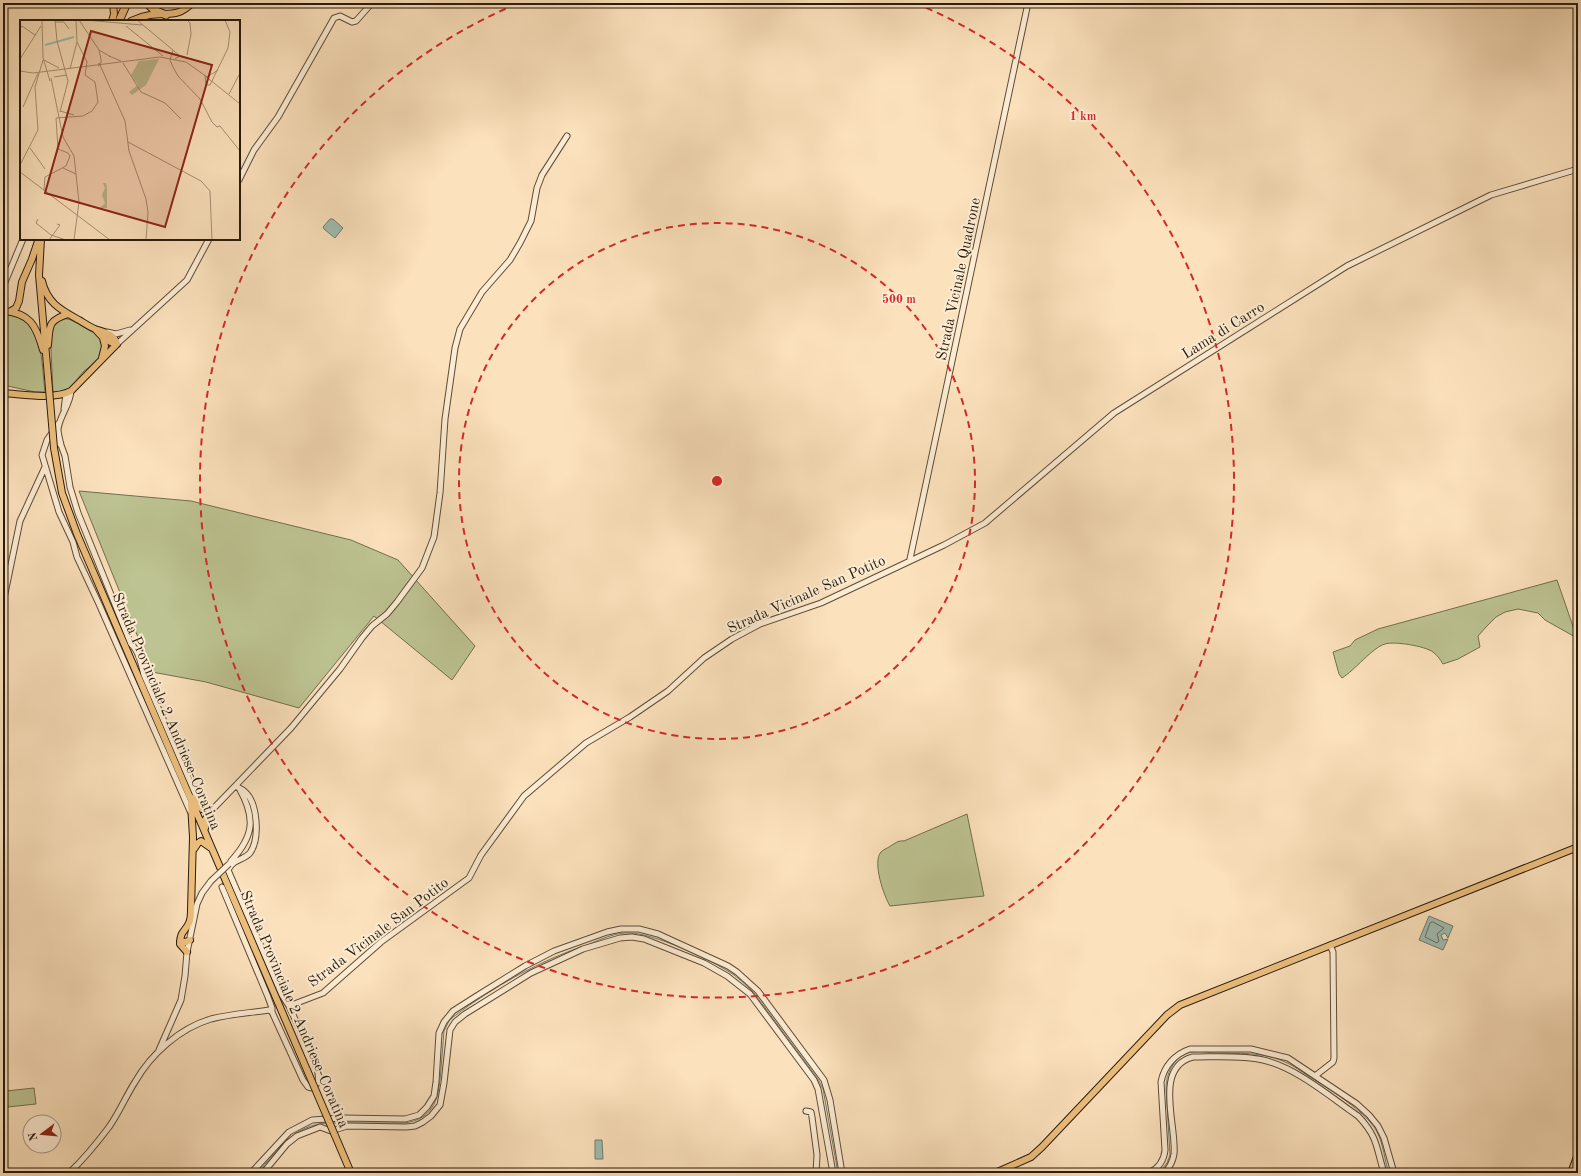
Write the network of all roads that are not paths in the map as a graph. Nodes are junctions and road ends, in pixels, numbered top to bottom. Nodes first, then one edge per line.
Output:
1 (113, 3) edge
2 (123, 3) edge
3 (127, 3) edge
4 (147, 3) edge
5 (192, 3) edge
6 (372, 3) edge
7 (1028, 3) edge
8 (166, 15) junction
9 (114, 20) edge
10 (114, 20) edge
11 (119, 20) edge
12 (133, 20) edge
13 (567, 136) dead end
14 (1578, 169) edge
15 (240, 178) edge
16 (23, 240) edge
17 (40, 240) edge
18 (40, 240) edge
19 (208, 240) edge
20 (40, 264) junction
21 (3, 287) edge
22 (3, 311) edge
23 (11, 311) junction
24 (68, 314) junction
25 (133, 328) junction
26 (104, 335) junction
27 (117, 344) junction
28 (46, 358) junction
29 (101, 361) junction
30 (47, 370) junction
31 (68, 392) junction
32 (3, 393) edge
33 (55, 395) junction
34 (64, 405) junction
35 (64, 412) junction
36 (60, 423) junction
37 (47, 440) junction
38 (61, 445) junction
39 (46, 467) junction
40 (910, 559) junction
41 (3, 603) edge
42 (237, 787) junction
43 (189, 794) junction
44 (198, 804) junction
45 (212, 810) junction
46 (192, 815) junction
47 (205, 832) junction
48 (1578, 847) edge
49 (193, 850) junction
50 (213, 850) junction
51 (222, 887) dead end
52 (658, 934) junction
53 (190, 940) junction
54 (180, 941) junction
55 (654, 943) junction
56 (1330, 945) junction
57 (554, 951) junction
58 (187, 952) junction
59 (558, 960) junction
60 (475, 997) junction
61 (479, 1005) junction
62 (289, 1006) junction
63 (272, 1012) junction
64 (788, 1030) junction
65 (781, 1036) junction
66 (157, 1053) junction
67 (1180, 1053) junction
68 (1185, 1060) junction
69 (1306, 1070) junction
70 (1315, 1076) junction
71 (1301, 1077) junction
72 (436, 1082) junction
73 (444, 1083) junction
74 (806, 1111) dead end
75 (366, 1118) junction
76 (366, 1127) junction
77 (835, 1132) junction
78 (826, 1133) junction
79 (1578, 1154) edge
80 (1390, 1161) junction
81 (261, 1162) junction
82 (1162, 1162) junction
83 (1381, 1163) junction
84 (1170, 1166) junction
85 (268, 1168) junction
86 (69, 1173) edge
87 (251, 1173) edge
88 (263, 1173) edge
89 (351, 1173) edge
90 (816, 1173) edge
91 (833, 1173) edge
92 (842, 1173) edge
93 (996, 1173) edge
94 (1149, 1173) edge
95 (1165, 1173) edge
96 (1384, 1173) edge
97 (1394, 1173) edge
98 (1571, 1173) edge

1 - 9 main road
2 - 10 highway
3 - 11 highway
4 - 8 highway
5 - 8 main road
6 - 15 street
7 - 40 street, Strada Vicinale Quadrone
8 - 12 main road
13 - 42 street
14 - 40 street, Lama di Carro
16 - 21 street
17 - 20 main road, Strada Provinciale 2 Andriese-Coratina
18 - 23 main road
19 - 25 street
20 - 24 main road
20 - 28 main road, Strada Provinciale 2 Andriese-Coratina
22 - 23 main road
23 - 30 main road
24 - 26 main road
24 - 28 main road
25 - 26 street
25 - 27 street
26 - 27 main road
26 - 29 main road
27 - 29 main road
28 - 30 main road, Strada Provinciale 2 Andriese-Coratina
29 - 31 main road
30 - 43 main road, Strada Provinciale 2 Andriese-Coratina, bridge
31 - 33 main road
31 - 34 street
31 - 35 street
32 - 33 main road
33 - 34 street
34 - 35 street
35 - 36 street
36 - 37 street
36 - 38 street
37 - 38 street
37 - 39 street
38 - 44 street
39 - 41 street
39 - 46 street
40 - 62 street, Strada Vicinale San Potito
42 - 45 street
42 - 53 street, bridge
42 - 62 street
43 - 44 main road
43 - 46 main road
43 - 47 main road, Strada Provinciale 2 Andriese-Coratina
44 - 45 main road
45 - 47 main road
46 - 49 main road
47 - 50 main road, Strada Provinciale 2 Andriese-Coratina
48 - 56 main road
49 - 50 main road
49 - 54 main road
50 - 89 main road, Strada Provinciale 2 Andriese-Coratina, bridge
51 - 63 street
52 - 55 street
52 - 57 street
52 - 64 street
53 - 54 main road
53 - 58 street
54 - 58 main road
55 - 59 street
55 - 65 street
56 - 70 street
56 - 93 main road
57 - 59 street
57 - 60 street
58 - 66 street
59 - 61 street
60 - 61 street
60 - 72 street
61 - 73 street
62 - 63 street
63 - 66 street
64 - 65 street
64 - 77 street
65 - 78 street
66 - 86 street
67 - 68 street
67 - 69 street
67 - 82 street
68 - 71 street
68 - 84 street
69 - 70 street
69 - 71 street
70 - 80 street
71 - 83 street
72 - 73 street
72 - 75 street
73 - 76 street
74 - 90 street
75 - 76 street
75 - 81 street
76 - 85 street
77 - 78 street
77 - 92 street
78 - 91 street
79 - 98 main road
80 - 83 street
80 - 97 street
81 - 85 street
81 - 87 street
82 - 84 street
82 - 94 street
83 - 96 street
84 - 95 street
85 - 88 street

